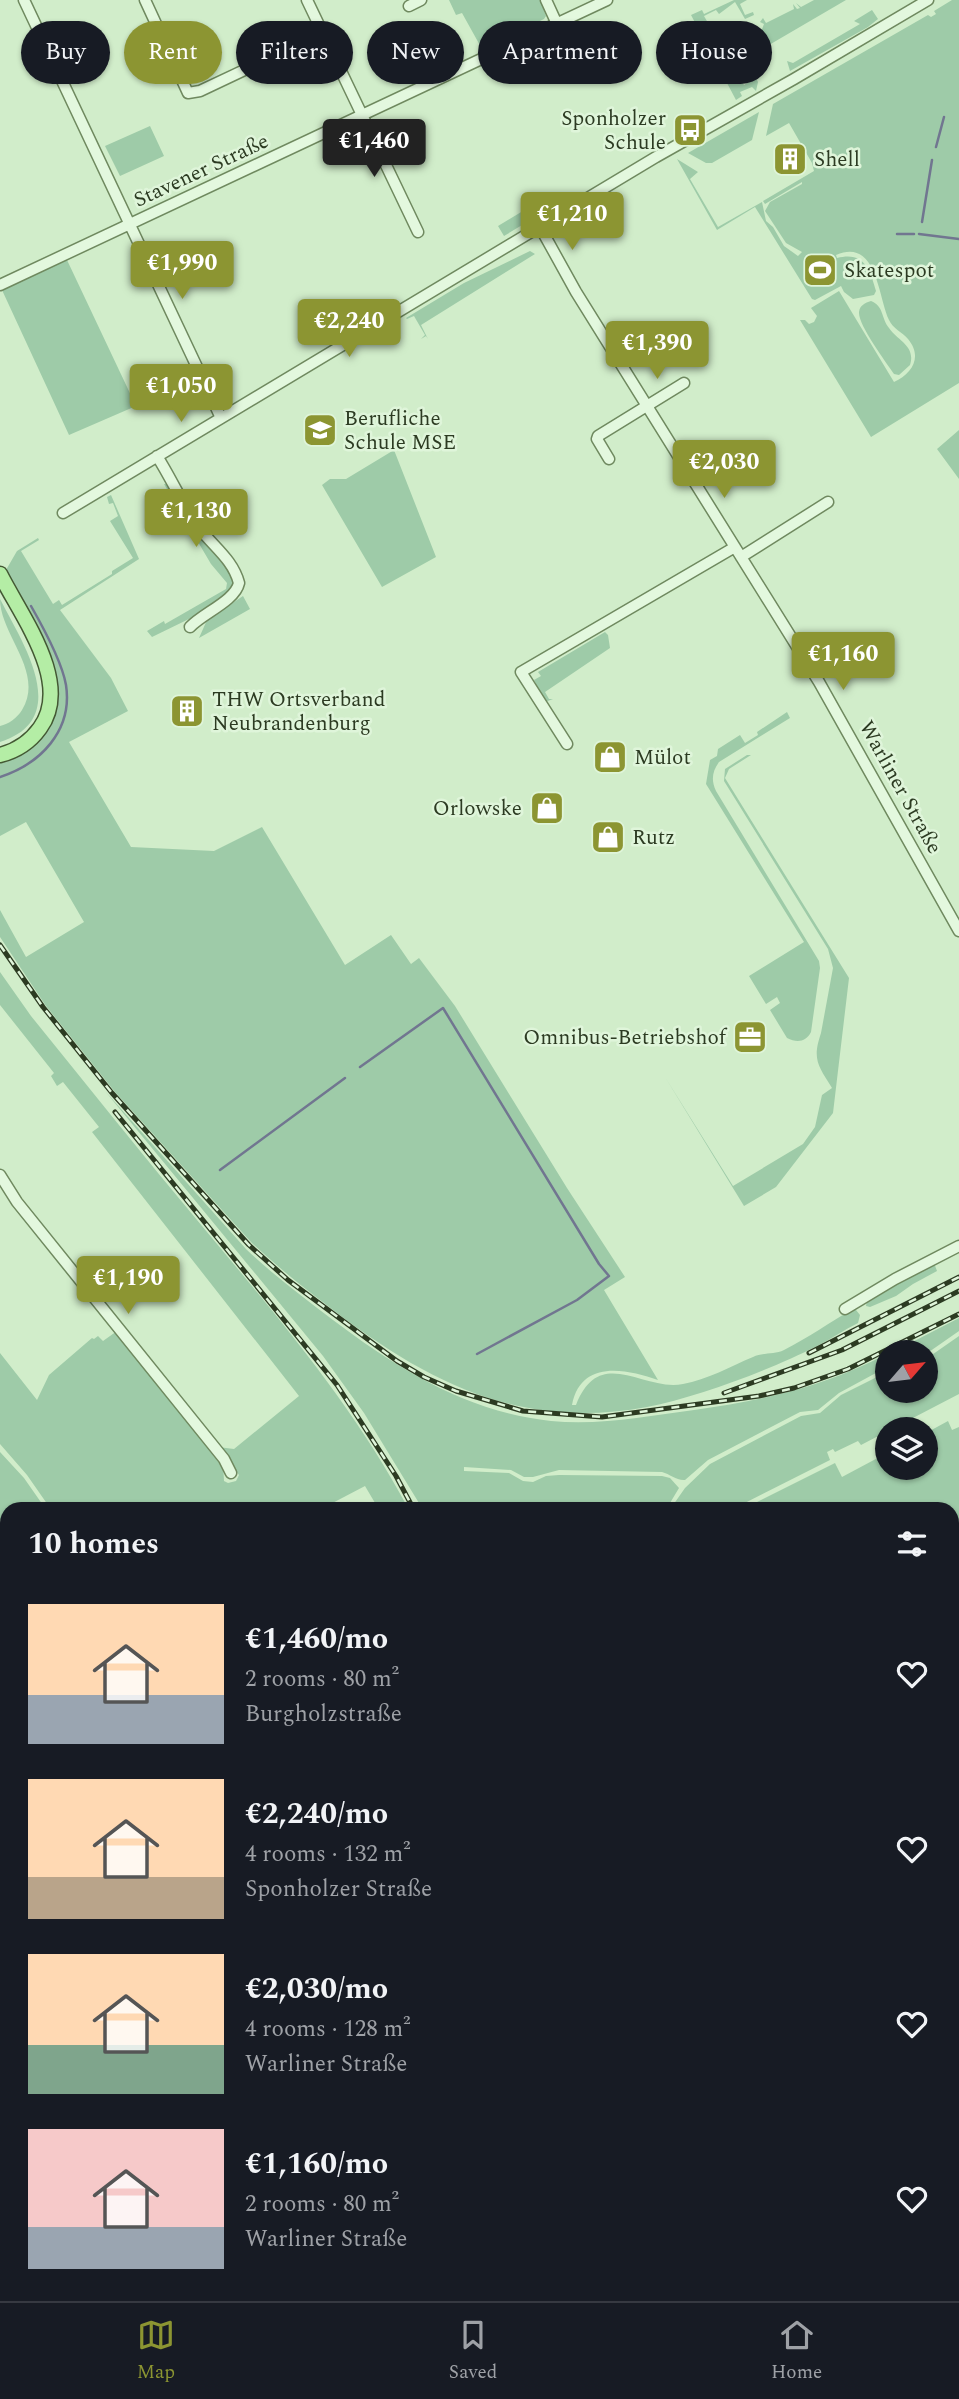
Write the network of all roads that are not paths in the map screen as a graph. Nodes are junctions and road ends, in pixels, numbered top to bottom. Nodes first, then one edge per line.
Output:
1 (24, 0) edge
2 (145, 0) edge
3 (307, 0) edge
4 (421, 0) edge
5 (546, 0) edge
6 (607, 0) edge
7 (926, 0) edge
8 (409, 6) dead end
9 (317, 21) edge
10 (556, 21) edge
11 (564, 21) edge
12 (478, 61) edge
13 (236, 73) edge
14 (346, 84) edge
15 (361, 116) junction
16 (129, 226) junction
17 (540, 227) junction
18 (418, 232) dead end
19 (0, 285) edge
20 (684, 383) dead end
21 (647, 406) junction
22 (221, 418) junction
23 (157, 457) junction
24 (609, 459) dead end
25 (828, 502) dead end
26 (64, 513) dead end
27 (738, 552) junction
28 (0, 574) edge
29 (190, 626) dead end
30 (567, 744) dead end
31 (0, 755) edge
32 (959, 930) edge
33 (0, 1175) edge
34 (959, 1246) edge
35 (845, 1309) dead end
36 (231, 1473) dead end

1 - 16 street
2 - 13 street
3 - 9 street
4 - 8 street
5 - 10 street
6 - 11 street, Stavener Straße
7 - 17 street
12 - 15 street, Stavener Straße
14 - 15 street
15 - 16 street, Stavener Straße
15 - 18 street
16 - 19 street, Stavener Straße
16 - 22 street
17 - 21 street, Warliner Straße
17 - 22 street
20 - 21 street
21 - 24 street
21 - 27 street, Warliner Straße
22 - 23 street
23 - 26 street
23 - 29 street
25 - 27 street
27 - 30 street
27 - 32 street, Warliner Straße
28 - 31 main road
33 - 36 street
34 - 35 street

